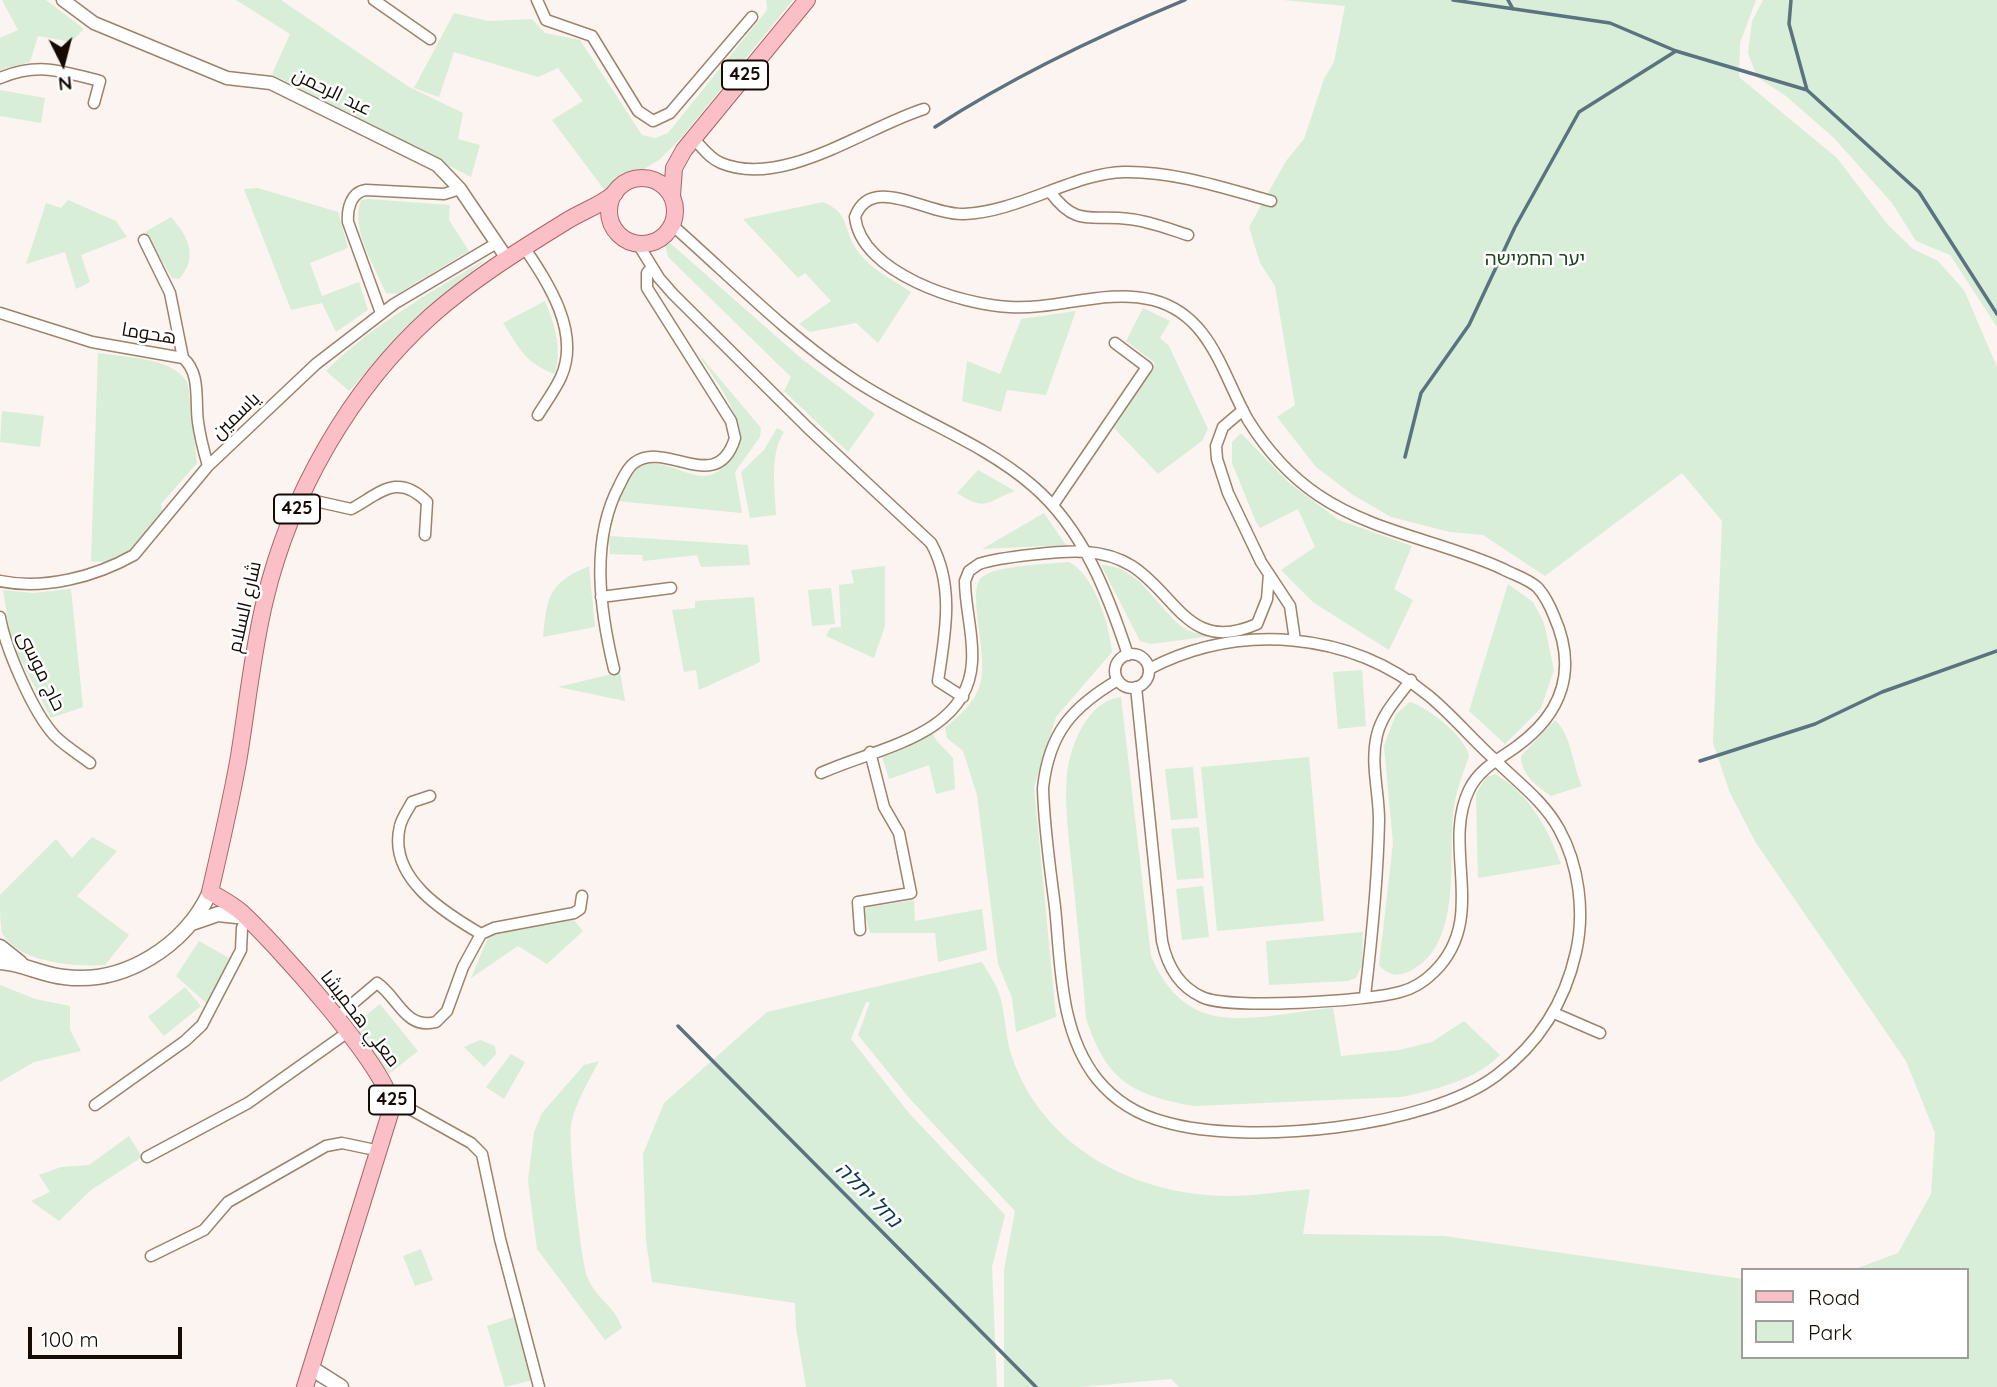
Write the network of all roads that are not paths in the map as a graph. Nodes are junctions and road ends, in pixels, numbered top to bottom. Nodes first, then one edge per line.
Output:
1 (64, 0) edge
2 (374, 0) edge
3 (537, 0) edge
4 (807, 0) edge
5 (752, 17) dead end
6 (430, 39) dead end
7 (0, 78) edge
8 (94, 103) dead end
9 (924, 109) dead end
10 (689, 144) junction
11 (638, 179) junction
12 (460, 189) junction
13 (615, 193) junction
14 (1051, 193) junction
15 (672, 196) junction
16 (1271, 201) dead end
17 (672, 225) junction
18 (559, 226) junction
19 (614, 228) junction
20 (1188, 235) dead end
21 (144, 240) dead end
22 (495, 244) junction
23 (638, 244) junction
24 (524, 247) junction
25 (506, 257) junction
26 (652, 267) junction
27 (0, 313) edge
28 (381, 313) junction
29 (1115, 343) dead end
30 (183, 358) junction
31 (1243, 410) junction
32 (538, 415) dead end
33 (208, 466) junction
34 (302, 498) junction
35 (1053, 505) junction
36 (425, 535) dead end
37 (1085, 552) junction
38 (1269, 574) junction
39 (0, 582) edge
40 (671, 588) dead end
41 (601, 597) junction
42 (0, 617) edge
43 (1295, 640) junction
44 (1128, 655) junction
45 (614, 669) dead end
46 (1149, 669) junction
47 (1118, 680) junction
48 (1411, 680) junction
49 (1136, 687) junction
50 (963, 697) junction
51 (870, 752) junction
52 (1495, 761) junction
53 (90, 762) dead end
54 (821, 773) dead end
55 (430, 796) dead end
56 (209, 892) junction
57 (582, 896) dead end
58 (247, 917) junction
59 (190, 923) junction
60 (860, 930) dead end
61 (481, 934) junction
62 (0, 947) edge
63 (0, 962) edge
64 (30, 970) junction
65 (1365, 996) junction
66 (1554, 1013) junction
67 (337, 1017) junction
68 (348, 1032) junction
69 (1600, 1033) dead end
70 (392, 1100) junction
71 (95, 1105) dead end
72 (380, 1151) junction
73 (147, 1157) dead end
74 (151, 1256) dead end
75 (311, 1368) junction
76 (305, 1387) edge
77 (341, 1387) edge
78 (539, 1387) edge

1 - 12 street, عبد الرحمن
2 - 6 street
3 - 5 street
4 - 10 main road, 425
7 - 8 street
9 - 10 street
10 - 11 main road, 425
10 - 15 main road, 425
11 - 13 main road, 425
11 - 15 main road
12 - 22 street, عبد الرحمن
12 - 28 street
13 - 18 main road, شارع السلام / 425
13 - 19 main road
14 - 16 street
14 - 20 street
14 - 31 street
15 - 17 main road, 425
17 - 23 main road
17 - 35 street
18 - 19 main road, شارع السلام / 425
18 - 24 main road, شارع السلام / 425
19 - 23 main road, 425
21 - 30 street
22 - 25 street, عبد الرحمن
22 - 28 street, ياسمين
23 - 26 street
24 - 25 main road, شارع السلام / 425
24 - 32 street
25 - 34 main road, شارع السلام / 425
26 - 41 street
26 - 50 street
27 - 30 street, هحوما
28 - 33 street, ياسمين
29 - 35 street
30 - 33 street, هحوما
31 - 38 street
31 - 52 street
33 - 39 street, ياسمين
34 - 36 street
34 - 56 main road, شارع السلام / 425
35 - 37 street
37 - 38 street
37 - 44 street
37 - 50 street
38 - 43 street
40 - 41 street
41 - 45 street
42 - 53 street, حاج موسى
43 - 46 street
43 - 48 street
44 - 46 street
44 - 47 street
46 - 49 street
47 - 49 street
47 - 66 street
48 - 52 street
48 - 65 street
49 - 65 street
50 - 51 street
51 - 54 street
51 - 60 street
52 - 65 street
52 - 66 street
55 - 61 street
56 - 58 main road, معلي هحميشا / 425
56 - 59 main road, شارع السلام
57 - 61 street
58 - 59 main road
58 - 67 main road, معلي هحميشا / 425
58 - 71 street
59 - 64 main road, شارع السلام
61 - 67 street
62 - 64 main road, شارع السلام
63 - 64 main road, شارع السلام
66 - 69 street
67 - 68 main road, معلي هحميشا / 425
68 - 70 main road, معلي هحميشا / 425
68 - 73 street
70 - 72 main road, معلي هحميشا / 425
70 - 78 street
72 - 74 street
72 - 75 main road, معلي هحميشا / 425
75 - 76 main road, 425
75 - 77 main road

